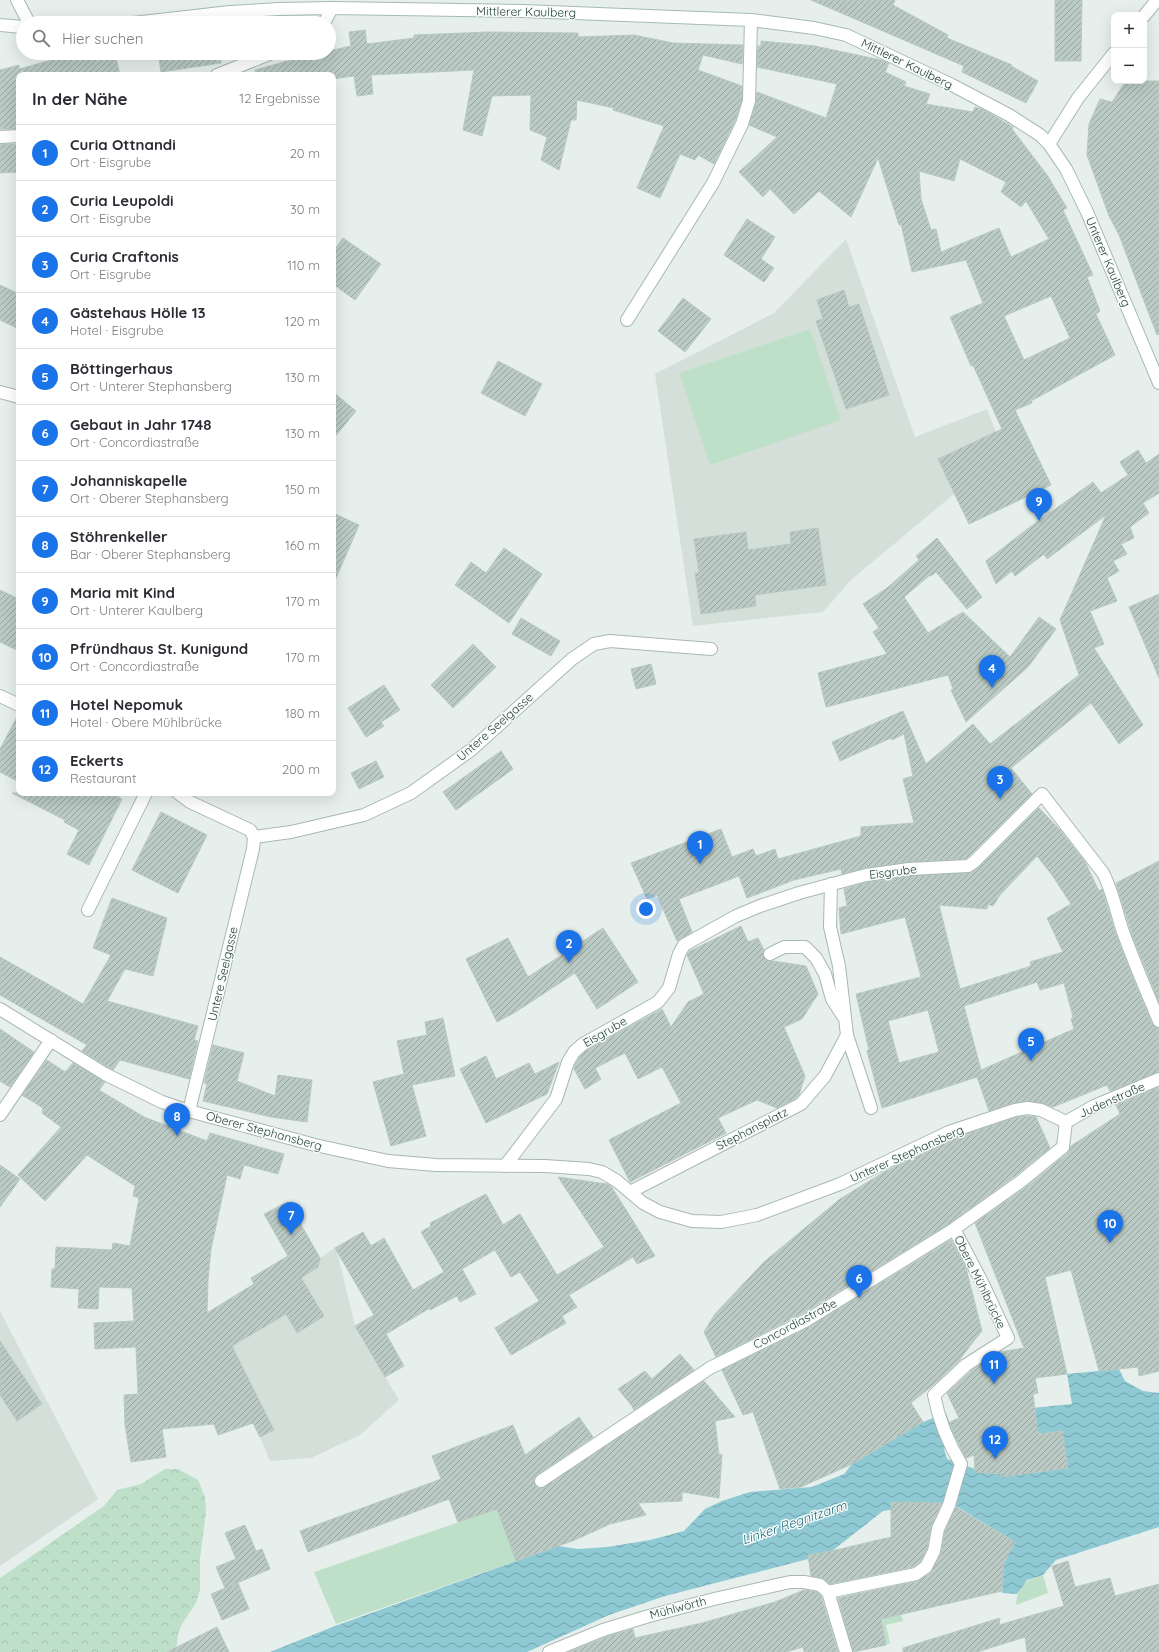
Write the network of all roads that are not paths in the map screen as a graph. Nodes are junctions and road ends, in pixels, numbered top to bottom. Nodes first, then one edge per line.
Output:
1 (17, 0) edge
2 (1157, 0) edge
3 (332, 8) junction
4 (1147, 12) edge
5 (25, 16) edge
6 (195, 16) edge
7 (328, 16) edge
8 (751, 20) junction
9 (0, 25) edge
10 (16, 26) edge
11 (1111, 57) edge
12 (254, 60) edge
13 (224, 72) edge
14 (16, 136) edge
15 (0, 137) edge
16 (1049, 144) junction
17 (627, 320) dead end
18 (1159, 383) edge
19 (0, 392) edge
20 (16, 396) edge
21 (711, 649) dead end
22 (0, 696) edge
23 (16, 704) edge
24 (145, 796) edge
25 (182, 796) edge
26 (254, 837) junction
27 (831, 884) junction
28 (88, 910) dead end
29 (770, 954) dead end
30 (0, 1009) edge
31 (845, 1019) junction
32 (1159, 1021) edge
33 (847, 1035) junction
34 (50, 1040) junction
35 (1159, 1079) edge
36 (870, 1108) dead end
37 (189, 1111) junction
38 (0, 1115) edge
39 (1066, 1122) junction
40 (505, 1166) junction
41 (840, 1184) joint
42 (630, 1192) junction
43 (954, 1229) junction
44 (541, 1481) dead end
45 (828, 1592) junction
46 (549, 1652) edge
47 (846, 1652) edge

1 - 5 street
2 - 4 street
3 - 6 street, Mittlerer Kaulberg
3 - 7 street
3 - 8 street, Mittlerer Kaulberg
8 - 16 street, Mittlerer Kaulberg
8 - 17 street
9 - 10 street
11 - 16 street
12 - 13 street
14 - 15 street
16 - 18 street, Unterer Kaulberg
19 - 20 street
21 - 26 street, Untere Seelgasse
22 - 23 street
24 - 28 street
25 - 26 street
26 - 37 street, Untere Seelgasse
27 - 31 street
27 - 32 street, Eisgrube
27 - 40 street, Eisgrube
29 - 31 street
30 - 34 street, Oberer Stephansberg
31 - 33 street
33 - 36 street
33 - 42 street, Stephansplatz
34 - 37 street, Oberer Stephansberg
34 - 38 street
35 - 39 street, Judenstraße
37 - 40 street, Oberer Stephansberg
39 - 41 street, Unterer Stephansberg
39 - 43 street, Concordiastraße
40 - 42 street, Oberer Stephansberg
41 - 42 street, Oberer Stephansberg
43 - 44 street, Concordiastraße
43 - 45 street, Obere Mühlbrücke
45 - 46 street, Mühlwörth
45 - 47 street

